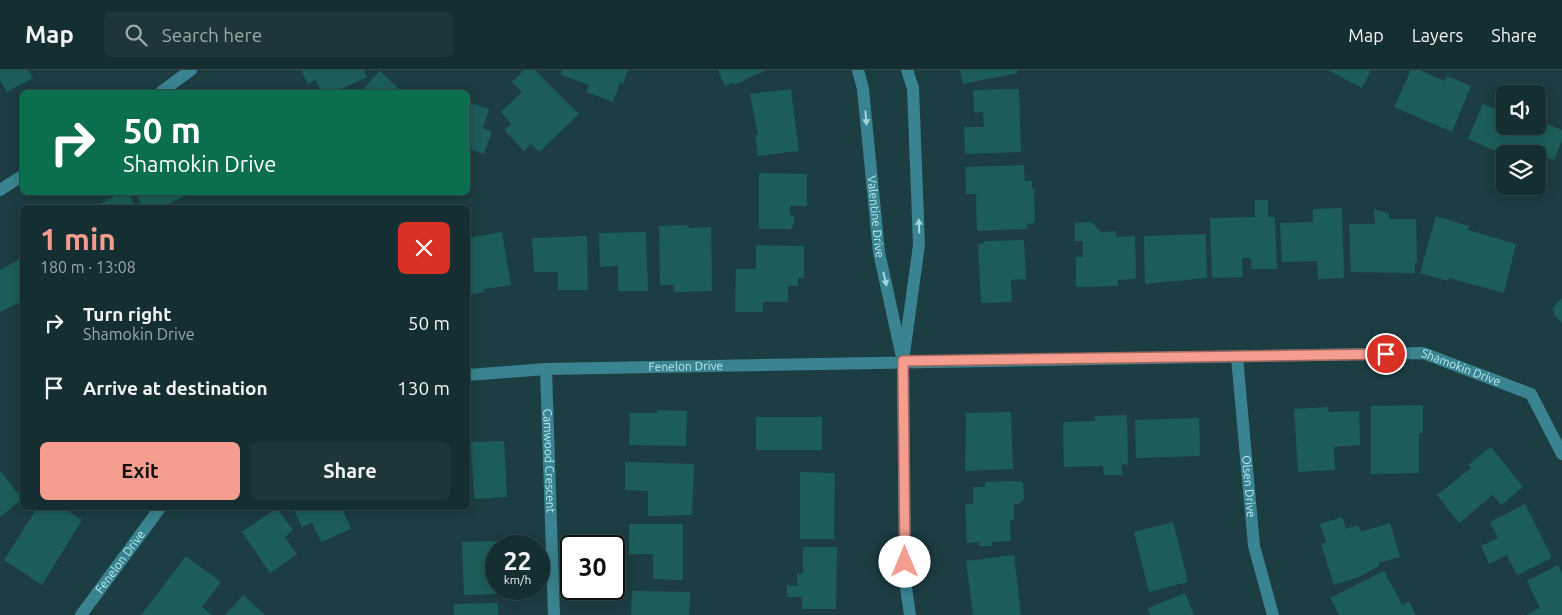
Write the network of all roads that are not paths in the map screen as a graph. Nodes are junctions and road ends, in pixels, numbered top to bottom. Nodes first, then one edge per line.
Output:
1 (191, 70) edge
2 (858, 70) edge
3 (907, 70) edge
4 (164, 90) edge
5 (20, 177) edge
6 (0, 190) edge
7 (1237, 357) junction
8 (903, 361) junction
9 (546, 369) junction
10 (470, 375) edge
11 (1562, 454) edge
12 (159, 510) edge
13 (81, 615) edge
14 (554, 615) edge
15 (910, 615) edge
16 (1273, 615) edge

1 - 4 street
2 -> 8 street, Valentine Drive
8 -> 3 street, Valentine Drive
5 - 6 street
7 - 8 street, Shamokin Drive
7 - 11 street, Shamokin Drive
7 - 16 street, Olsen Drive
8 - 9 street, Fenelon Drive
8 - 15 street, Valentine Drive
9 - 10 street, Fenelon Drive
9 - 14 street, Camwood Crescent
12 - 13 street, Fenelon Drive

